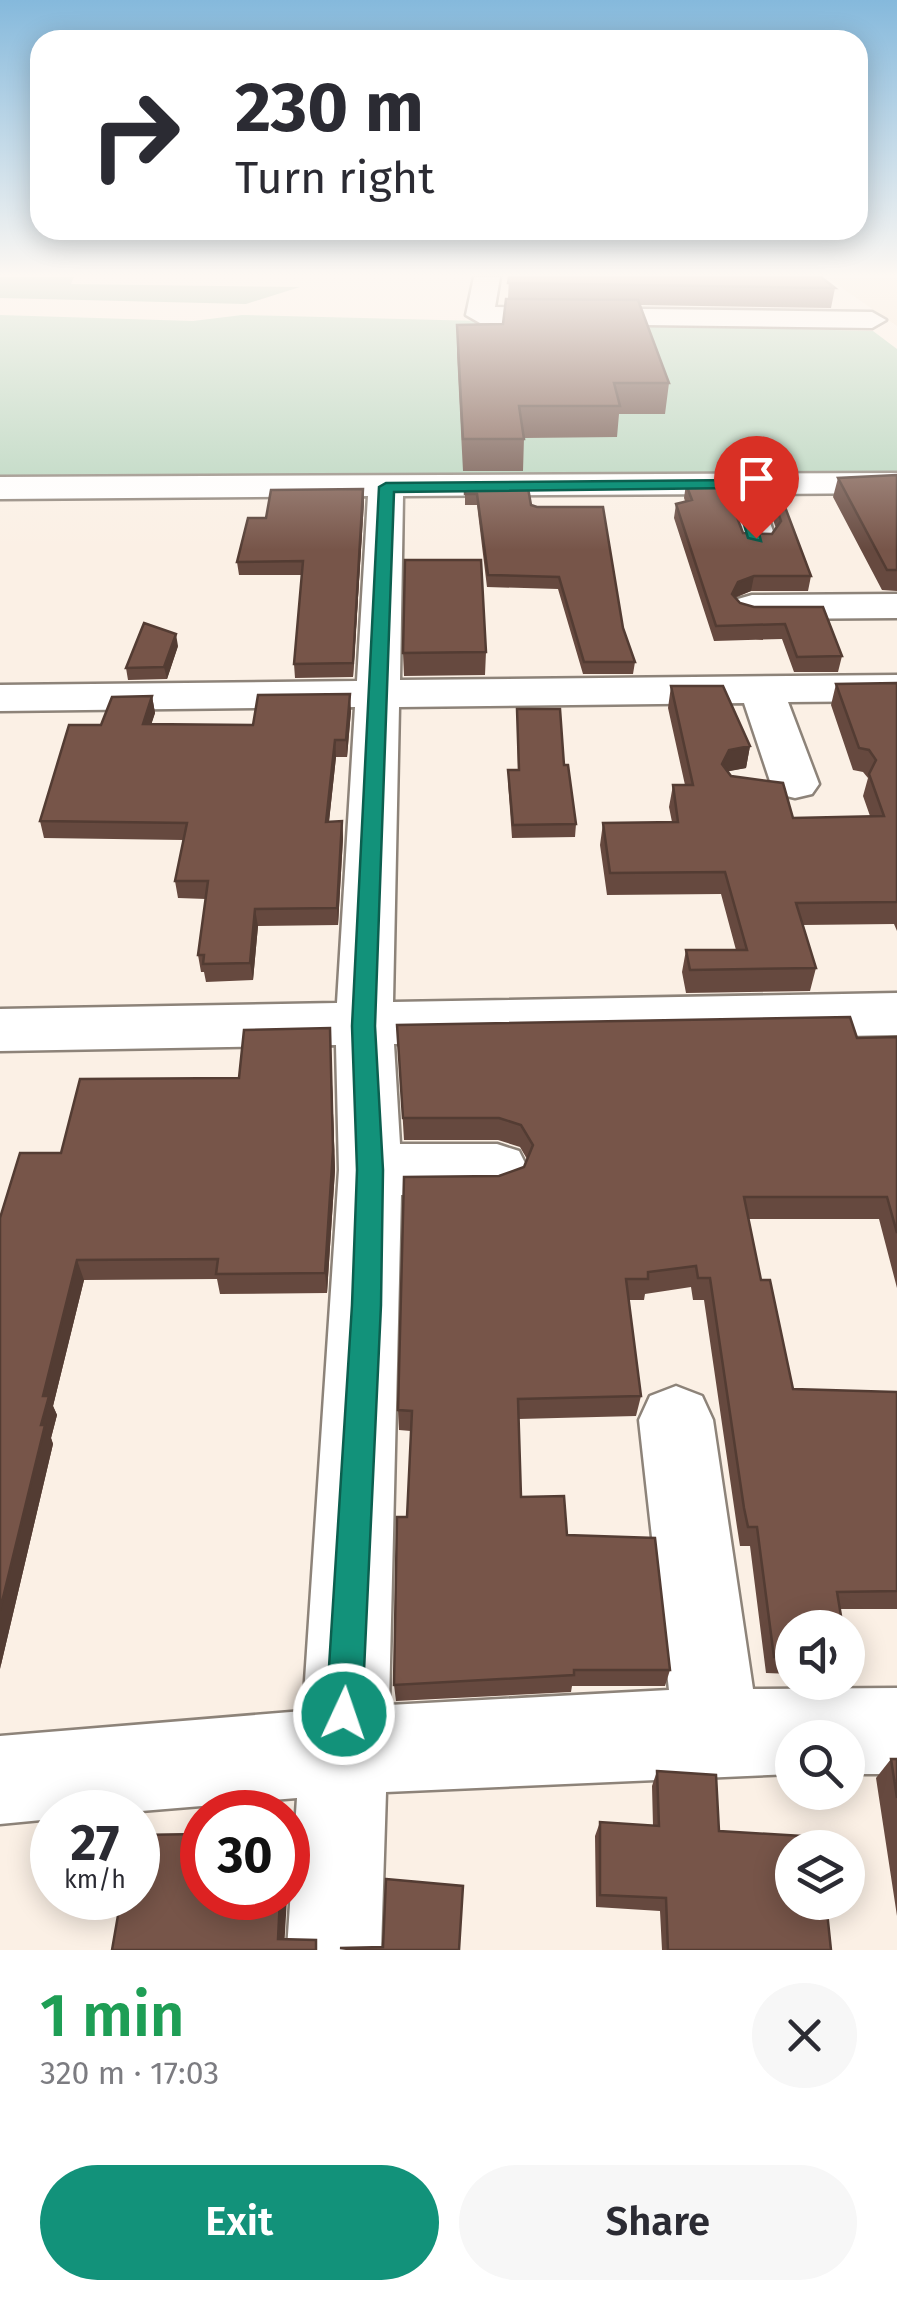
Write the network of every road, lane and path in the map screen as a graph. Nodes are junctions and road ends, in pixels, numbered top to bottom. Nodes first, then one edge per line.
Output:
1 (897, 483) edge
2 (739, 484) junction
3 (386, 487) junction
4 (0, 488) edge
5 (756, 538) edge
6 (897, 606) edge
7 (752, 607) edge
8 (867, 655) edge
9 (761, 689) junction
10 (375, 694) junction
11 (0, 698) edge
12 (746, 784) edge
13 (795, 784) junction
14 (843, 784) dead end
15 (897, 1014) edge
16 (364, 1026) junction
17 (0, 1030) edge
18 (370, 1170) junction
19 (497, 1170) dead end
20 (676, 1420) dead end
21 (716, 1729) junction
22 (897, 1732) edge
23 (342, 1751) junction
24 (0, 1780) edge
25 (334, 1950) edge

1 - 2 street
2 - 3 street
2 - 5 street
3 - 4 street
3 - 10 street
6 - 8 street
7 - 8 street
8 - 9 street
9 - 10 street
9 - 13 street
10 - 11 street
10 - 16 street
12 - 13 street
13 - 14 street
15 - 16 street
16 - 17 street
16 - 18 street
18 - 19 street
18 - 23 street
20 - 21 street
21 - 22 street
21 - 23 street
23 - 24 street
23 - 25 street

